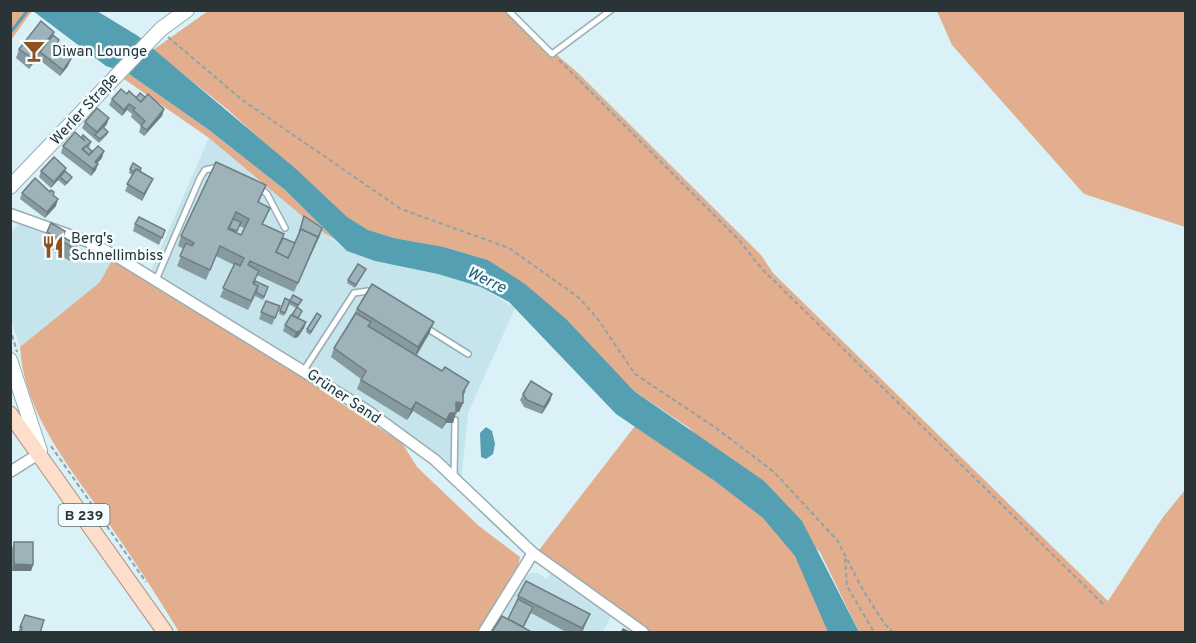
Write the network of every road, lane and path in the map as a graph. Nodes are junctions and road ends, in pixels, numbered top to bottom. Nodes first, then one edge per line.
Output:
1 (187, 10) edge
2 (508, 10) edge
3 (611, 10) edge
4 (161, 29) junction
5 (552, 54) junction
6 (229, 170) edge
7 (249, 182) edge
8 (10, 187) edge
9 (10, 214) edge
10 (285, 228) dead end
11 (156, 280) junction
12 (378, 297) edge
13 (418, 322) edge
14 (468, 354) dead end
15 (10, 360) edge
16 (304, 370) junction
17 (10, 414) edge
18 (455, 420) edge
19 (45, 449) junction
20 (10, 472) edge
21 (454, 480) junction
22 (532, 553) junction
23 (845, 555) junction
24 (151, 589) dead end
25 (1105, 606) dead end
26 (165, 633) edge
27 (484, 633) edge
28 (643, 633) edge
29 (873, 633) edge
30 (893, 633) edge

1 - 4 main road, Werler Straße
2 - 5 lane
3 - 5 lane
4 - 8 main road, Werler Straße
4 - 23 path
5 - 25 path
6 - 11 lane
7 - 10 lane
9 - 11 street, Grüner Sand
11 - 16 street, Grüner Sand
12 - 16 lane
13 - 14 lane
15 - 19 main road
16 - 21 street, Grüner Sand
17 - 19 main road, B 239
18 - 21 lane
19 - 20 street
19 - 24 path
19 - 26 main road, B 239
21 - 22 street, Grüner Sand
22 - 27 street
22 - 28 street, Grüner Sand
23 - 29 path
23 - 30 path

